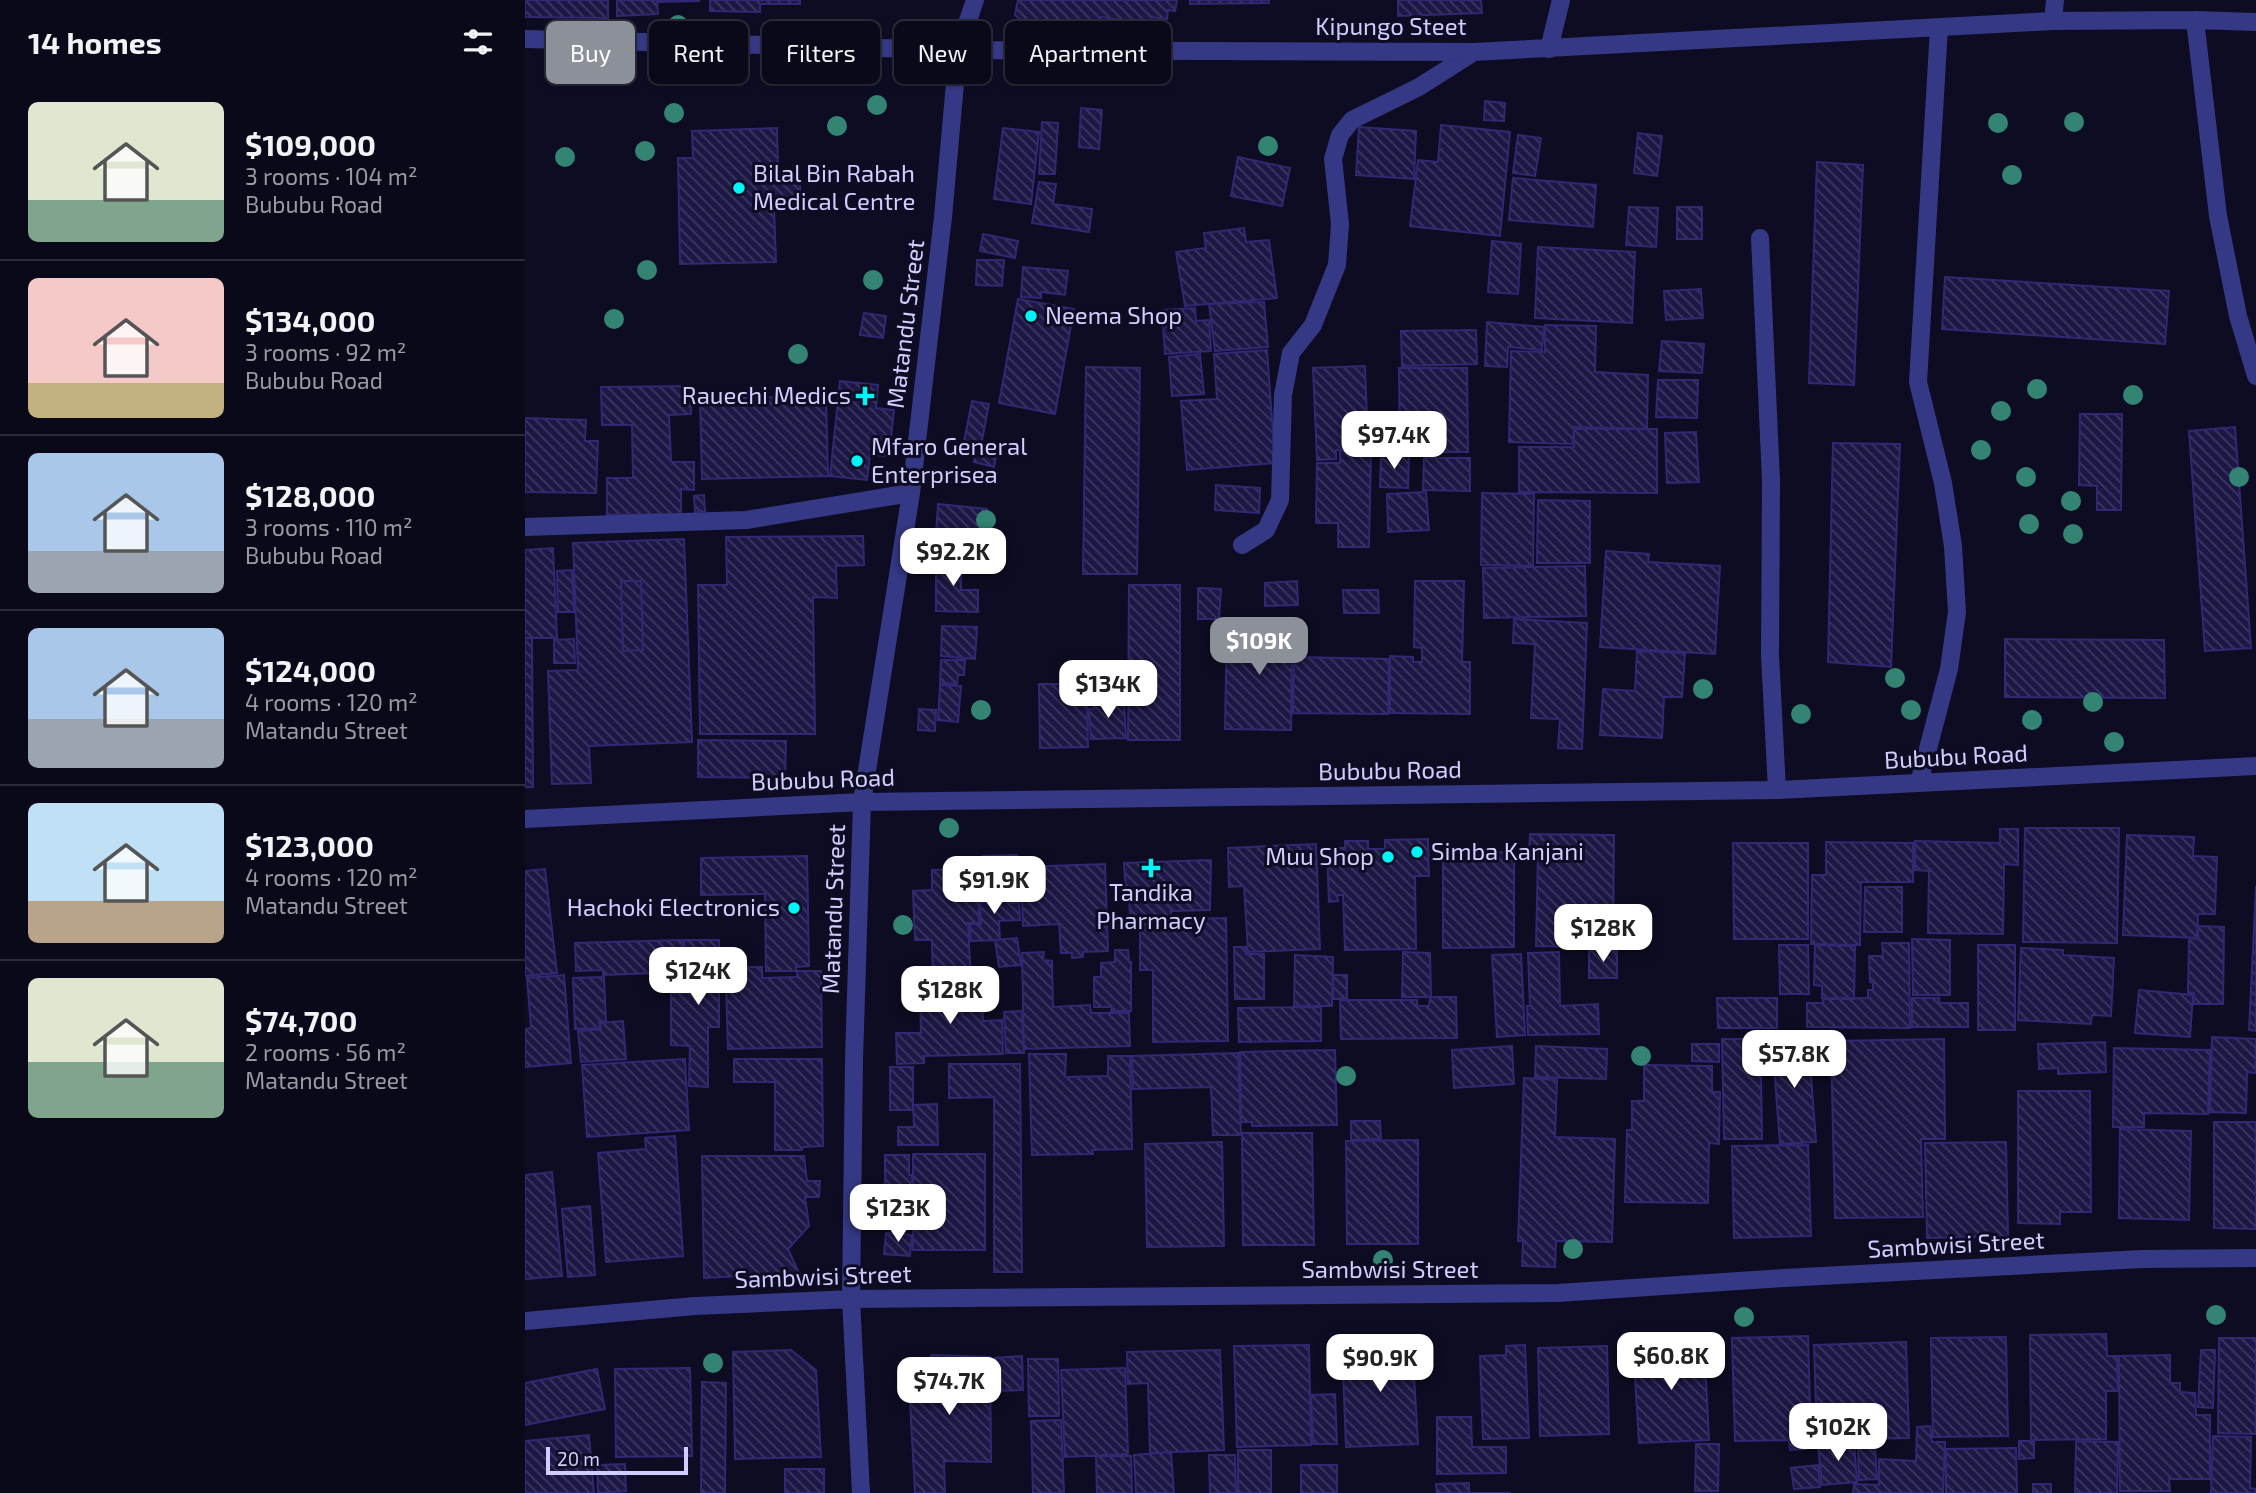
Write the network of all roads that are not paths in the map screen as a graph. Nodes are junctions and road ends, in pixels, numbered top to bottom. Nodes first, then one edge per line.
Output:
1 (975, 0) edge
2 (1561, 0) edge
3 (2055, 0) edge
4 (2195, 20) junction
5 (968, 21) edge
6 (2053, 21) junction
7 (2256, 22) edge
8 (1939, 28) junction
9 (525, 39) edge
10 (894, 48) edge
11 (1549, 48) junction
12 (991, 50) edge
13 (1474, 52) junction
14 (955, 84) edge
15 (1761, 238) dead end
16 (2256, 376) edge
17 (911, 493) junction
18 (525, 527) edge
19 (1243, 545) dead end
20 (2256, 766) edge
21 (1919, 783) junction
22 (1777, 790) junction
23 (862, 802) junction
24 (525, 818) edge
25 (2256, 1258) edge
26 (851, 1299) junction
27 (525, 1321) edge
28 (861, 1493) edge

1 - 5 street, Matandu Street
2 - 11 street
3 - 6 street
4 - 6 street, Kipungo Steet
4 - 7 street, Kipungo Steet
4 - 16 street
6 - 8 street, Kipungo Steet
8 - 11 street, Kipungo Steet
8 - 21 street
9 - 10 street, Kipungo Steet
11 - 13 street, Kipungo Steet
12 - 13 street, Kipungo Steet
13 - 19 street
14 - 17 street, Matandu Street
15 - 22 street
17 - 18 street
17 - 23 street, Matandu Street
20 - 21 street, Bububu Road
21 - 22 street, Bububu Road
22 - 23 street, Bububu Road
23 - 24 street, Bububu Road
23 - 26 street, Matandu Street
25 - 26 street, Sambwisi Street
26 - 27 street, Sambwisi Street
26 - 28 street, Matandu Street

